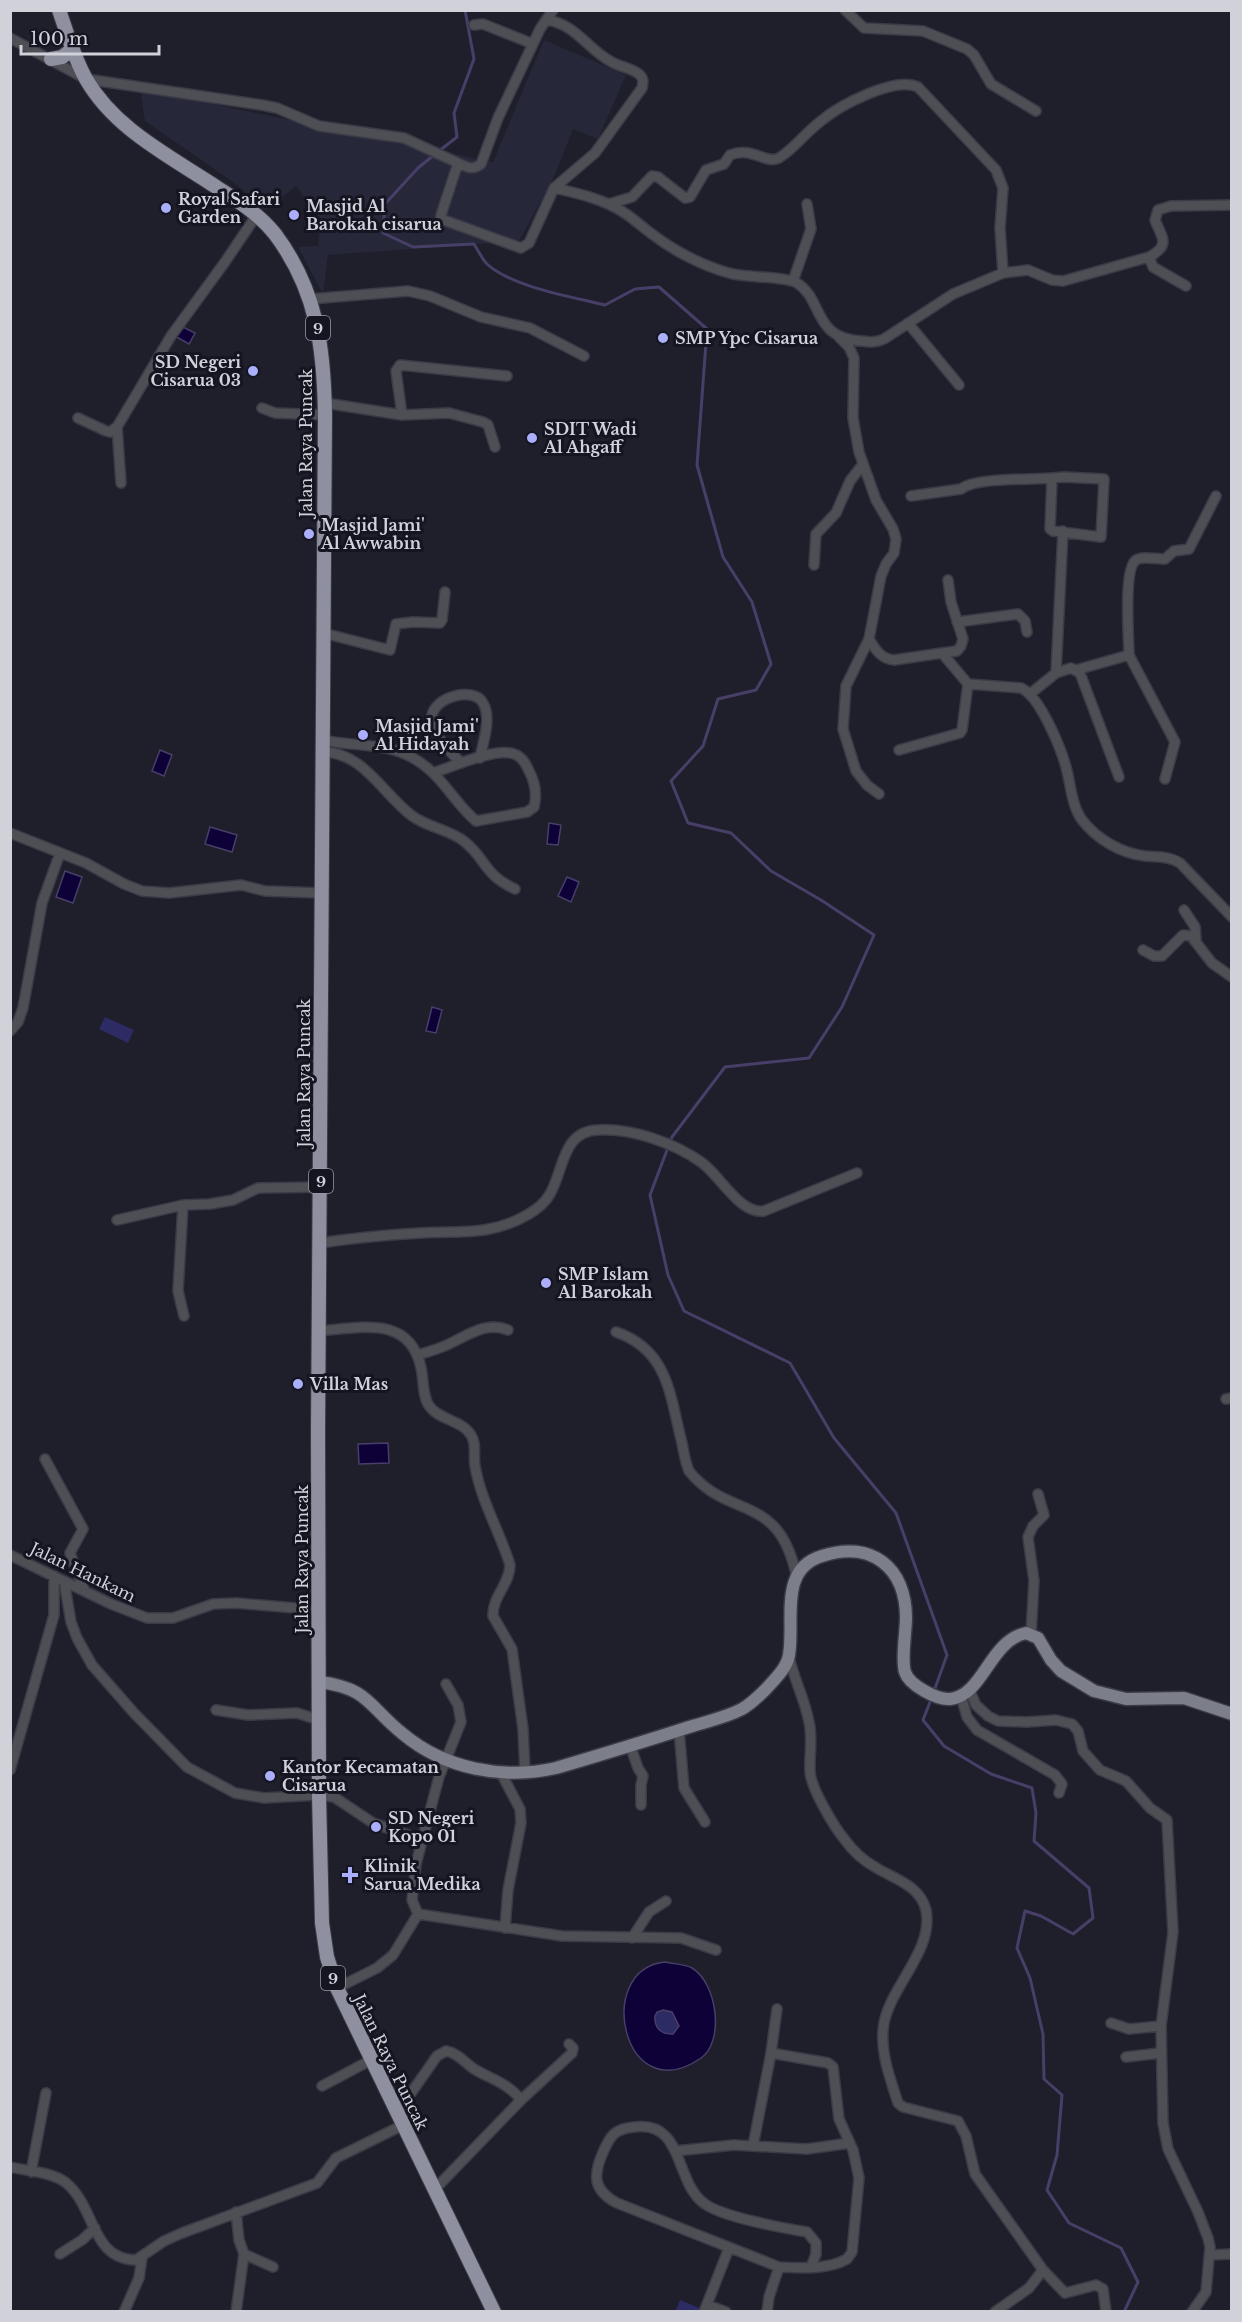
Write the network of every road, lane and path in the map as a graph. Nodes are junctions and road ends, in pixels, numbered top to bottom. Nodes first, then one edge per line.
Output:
1 (59, 10) edge
2 (553, 10) edge
3 (845, 10) edge
4 (547, 20) junction
5 (474, 25) dead end
6 (10, 38) edge
7 (533, 44) junction
8 (73, 49) junction
9 (51, 59) junction
10 (86, 79) junction
11 (1036, 111) dead end
12 (458, 163) junction
13 (554, 188) junction
14 (609, 204) junction
15 (807, 204) dead end
16 (1232, 205) edge
17 (256, 216) junction
18 (1149, 257) junction
19 (1003, 273) junction
20 (793, 281) junction
21 (1186, 286) dead end
22 (310, 299) junction
23 (908, 323) junction
24 (837, 335) junction
25 (584, 356) dead end
26 (507, 376) dead end
27 (959, 385) dead end
28 (262, 408) dead end
29 (325, 409) junction
30 (402, 415) junction
31 (78, 418) dead end
32 (117, 427) junction
33 (495, 447) dead end
34 (863, 464) junction
35 (1052, 478) junction
36 (121, 483) dead end
37 (911, 496) dead end
38 (1216, 496) dead end
39 (1063, 531) junction
40 (814, 566) dead end
41 (948, 580) dead end
42 (445, 592) dead end
43 (957, 622) junction
44 (1027, 632) dead end
45 (323, 633) junction
46 (869, 639) junction
47 (942, 653) junction
48 (1130, 655) junction
49 (1076, 670) junction
50 (1056, 673) junction
51 (968, 684) junction
52 (1030, 694) junction
53 (323, 746) junction
54 (899, 750) dead end
55 (480, 758) junction
56 (461, 763) junction
57 (433, 773) junction
58 (1119, 777) dead end
59 (1165, 779) dead end
60 (879, 794) dead end
61 (10, 833) edge
62 (60, 853) junction
63 (515, 889) dead end
64 (322, 893) junction
65 (1184, 910) dead end
66 (1232, 917) edge
67 (1196, 940) junction
68 (1143, 950) dead end
69 (1232, 977) edge
70 (10, 1031) edge
71 (857, 1173) dead end
72 (321, 1187) junction
73 (183, 1205) junction
74 (117, 1220) dead end
75 (320, 1243) junction
76 (184, 1316) dead end
77 (508, 1330) dead end
78 (319, 1331) junction
79 (616, 1332) dead end
80 (417, 1355) junction
81 (45, 1459) dead end
82 (1038, 1494) dead end
83 (12, 1559) edge
84 (796, 1574) junction
85 (54, 1576) junction
86 (64, 1581) junction
87 (84, 1589) junction
88 (319, 1610) junction
89 (1031, 1634) junction
90 (789, 1657) junction
91 (319, 1682) junction
92 (446, 1684) dead end
93 (966, 1694) junction
94 (216, 1710) dead end
95 (1232, 1714) edge
96 (319, 1720) junction
97 (680, 1730) junction
98 (630, 1745) junction
99 (447, 1761) junction
100 (10, 1770) edge
101 (500, 1771) junction
102 (525, 1772) junction
103 (1059, 1793) dead end
104 (319, 1795) junction
105 (641, 1805) dead end
106 (705, 1822) dead end
107 (422, 1840) junction
108 (666, 1901) dead end
109 (418, 1914) junction
110 (505, 1928) junction
111 (632, 1938) junction
112 (716, 1950) dead end
113 (337, 1988) junction
114 (777, 2009) dead end
115 (1111, 2023) dead end
116 (1161, 2026) junction
117 (568, 2044) dead end
118 (771, 2053) junction
119 (1160, 2053) junction
120 (1126, 2057) dead end
121 (371, 2060) junction
122 (322, 2086) dead end
123 (46, 2093) dead end
124 (521, 2100) junction
125 (400, 2119) junction
126 (850, 2143) junction
127 (753, 2146) junction
128 (675, 2151) junction
129 (10, 2167) edge
130 (31, 2172) junction
131 (435, 2189) junction
132 (237, 2212) junction
133 (95, 2228) junction
134 (729, 2248) junction
135 (60, 2254) dead end
136 (244, 2254) junction
137 (1232, 2254) edge
138 (1210, 2255) junction
139 (142, 2258) junction
140 (811, 2266) junction
141 (273, 2267) dead end
142 (778, 2267) junction
143 (1043, 2270) junction
144 (706, 2308) edge
145 (1105, 2310) edge
146 (124, 2312) edge
147 (236, 2312) edge
148 (494, 2312) edge
149 (726, 2312) edge
150 (767, 2312) edge
151 (995, 2312) edge
152 (1192, 2312) edge

1 - 8 highway, Jalan Raya Puncak / 9
2 - 4 street
3 - 11 street
4 - 7 street
4 - 13 street
5 - 7 street
6 - 9 street
7 - 12 street
8 - 9 highway
8 - 10 highway, Jalan Raya Puncak / 9
9 - 10 street
10 - 12 street
10 - 17 highway, Jalan Raya Puncak / 9
12 - 13 street
13 - 14 street
14 - 19 street
14 - 20 street
15 - 20 street
16 - 18 street
17 - 22 highway, Jalan Raya Puncak / 9
17 - 32 street
18 - 19 street
18 - 21 street
19 - 23 street
20 - 24 street
22 - 25 street
22 - 29 highway, Jalan Raya Puncak / 9
23 - 24 street
23 - 27 street
24 - 34 street
26 - 30 street
28 - 29 street
29 - 30 street
29 - 45 highway, Jalan Raya Puncak / 9
30 - 33 street
31 - 32 street
32 - 36 street
34 - 40 street
34 - 46 street
35 - 37 street
35 - 39 street
35 - 39 street
38 - 48 street
39 - 50 street
41 - 43 street
42 - 45 street
43 - 44 street
43 - 47 street
45 - 53 highway, Jalan Raya Puncak / 9
46 - 47 street
46 - 60 street
47 - 51 street
48 - 49 street
48 - 59 street
49 - 50 street
49 - 58 street
50 - 52 street
51 - 52 street
51 - 54 street
52 - 66 street
53 - 57 street
53 - 63 street
53 - 64 highway, Jalan Raya Puncak / 9
55 - 56 street
55 - 56 street
55 - 57 street
56 - 57 street
61 - 62 street
62 - 64 street
62 - 70 street
64 - 72 highway, Jalan Raya Puncak / 9
65 - 67 street
67 - 68 street
67 - 69 street
71 - 75 street
72 - 73 street
72 - 75 highway, Jalan Raya Puncak / 9
73 - 74 street
73 - 76 street
75 - 78 highway, Jalan Raya Puncak / 9
77 - 80 street
78 - 80 street
78 - 88 highway, Jalan Raya Puncak / 9
79 - 84 street
80 - 102 street
81 - 87 street
82 - 89 street
83 - 85 street, Jalan Hankam
84 - 90 main road
84 - 93 main road
85 - 86 street, Jalan Hankam
85 - 100 street
86 - 87 street, Jalan Hankam
86 - 104 street
87 - 88 street, Jalan Hankam
88 - 91 highway, Jalan Raya Puncak / 9
89 - 93 main road
89 - 95 main road
90 - 97 main road
90 - 143 street
91 - 96 highway, Jalan Raya Puncak / 9
91 - 99 main road
92 - 99 street
93 - 103 street
93 - 116 street
94 - 96 street
96 - 104 highway, Jalan Raya Puncak / 9
97 - 98 main road
97 - 106 street
98 - 102 main road
98 - 105 street
99 - 101 main road
99 - 107 street
101 - 102 main road
101 - 110 street
104 - 107 street
104 - 113 highway, Jalan Raya Puncak / 9
107 - 109 street
108 - 111 street
109 - 110 street
109 - 113 street
110 - 111 street
111 - 112 street
113 - 121 highway, Jalan Raya Puncak / 9
114 - 118 street
115 - 116 street
116 - 119 street
117 - 124 street
118 - 126 street
118 - 127 street
119 - 120 street
119 - 138 street
121 - 122 street
121 - 125 highway, Jalan Raya Puncak / 9
123 - 130 street
124 - 125 street
124 - 131 street
125 - 131 highway, Jalan Raya Puncak / 9
125 - 132 street
126 - 127 street
126 - 140 street
127 - 128 street
128 - 134 street
128 - 140 street
129 - 130 street
130 - 133 street
131 - 148 highway, Jalan Raya Puncak / 9
132 - 136 street
132 - 139 street
133 - 135 street
133 - 139 street
134 - 142 street
134 - 144 street
136 - 141 street
136 - 147 street
137 - 138 street
138 - 152 street
139 - 146 street
140 - 142 street
142 - 150 street
143 - 145 street
143 - 151 street
144 - 149 street

